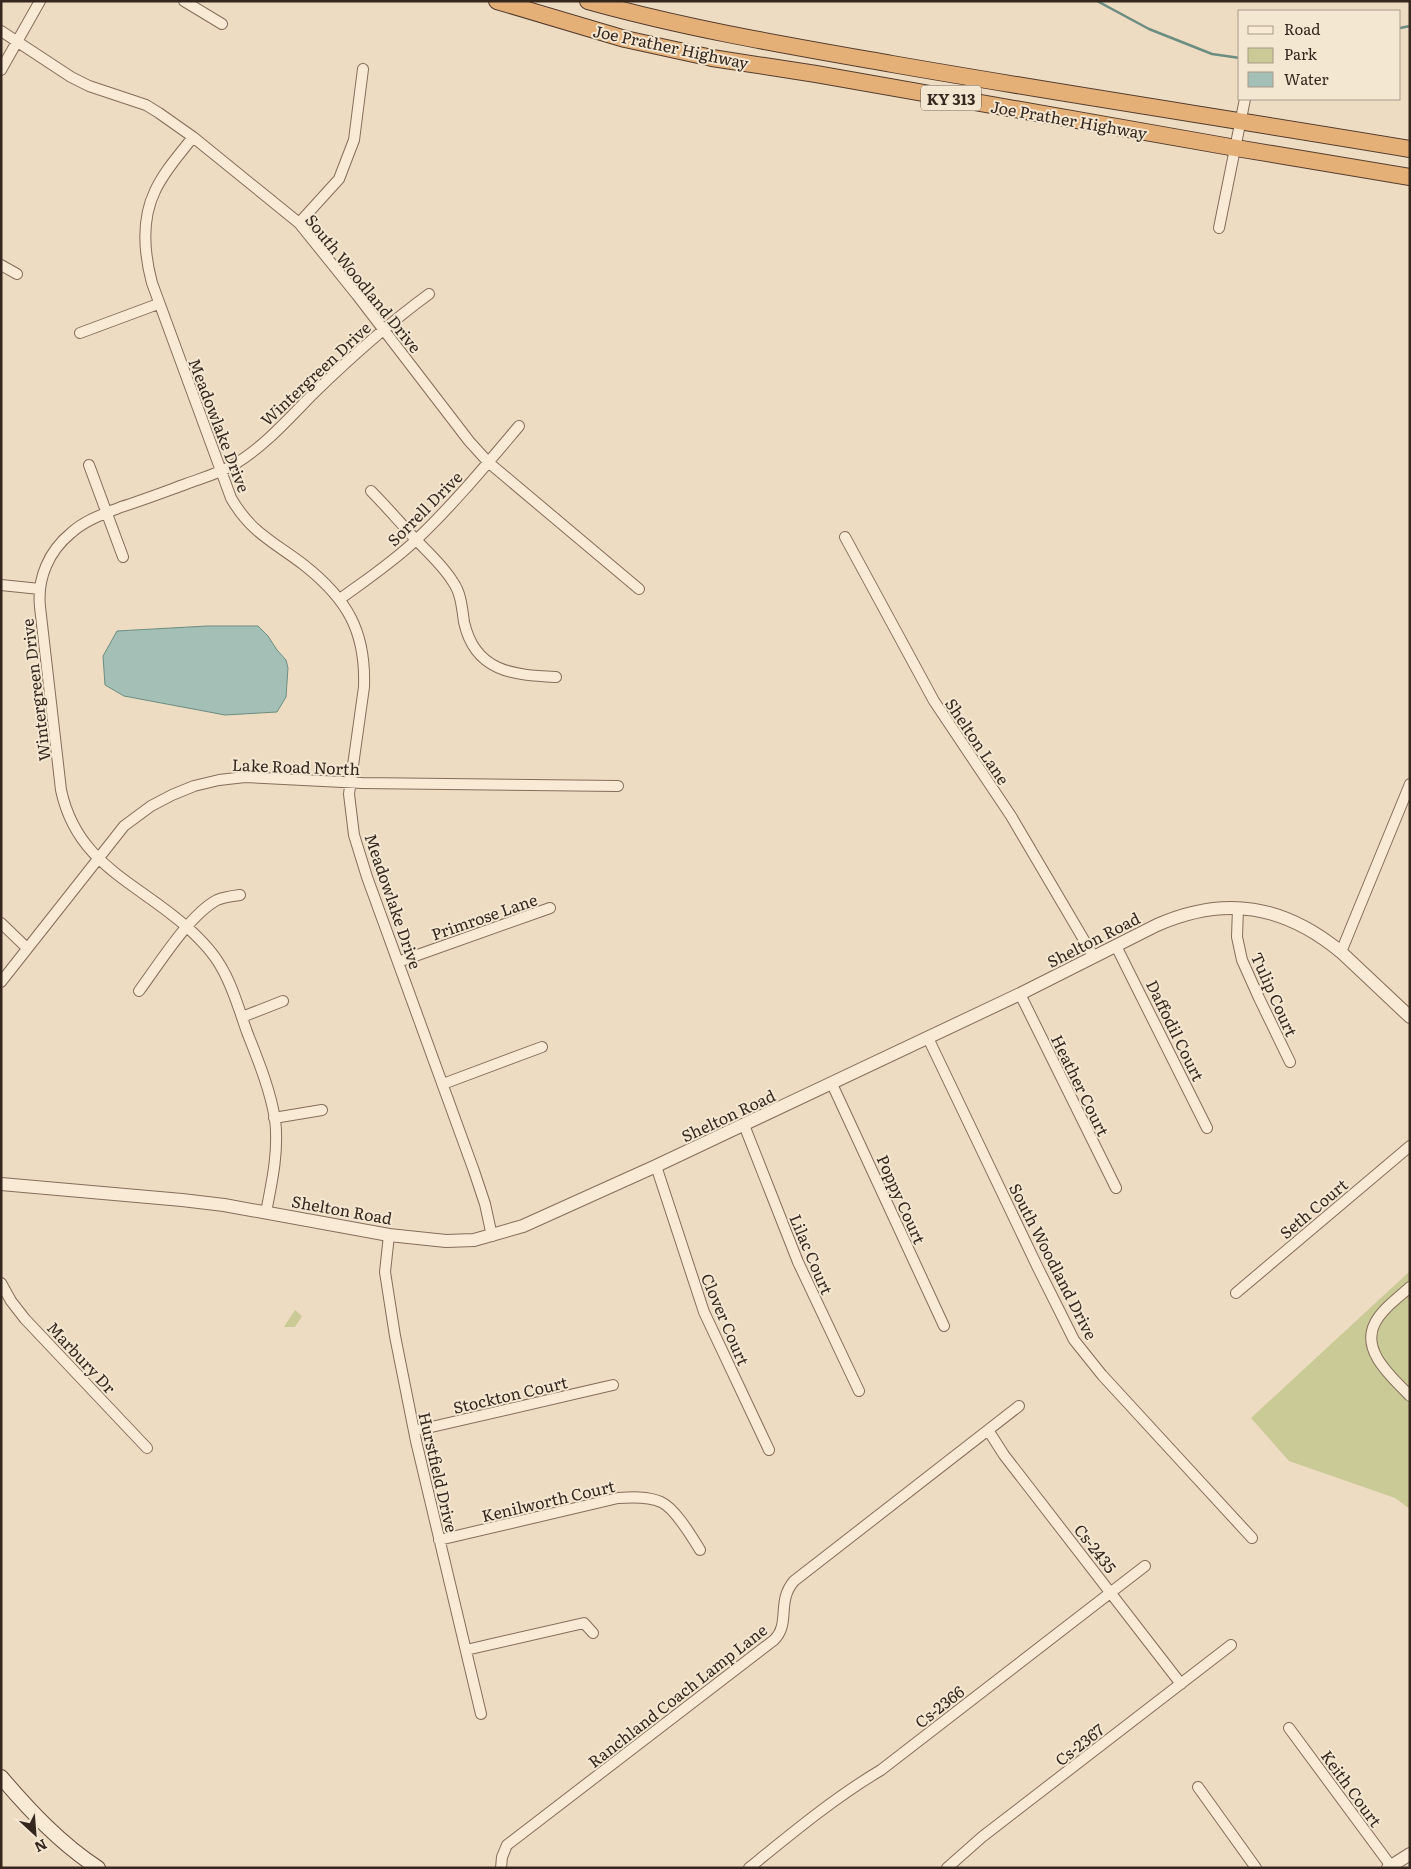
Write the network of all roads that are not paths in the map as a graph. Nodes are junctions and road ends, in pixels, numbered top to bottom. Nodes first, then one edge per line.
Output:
1 (40, 1) edge
2 (184, 1) edge
3 (496, 1) edge
4 (588, 1) edge
5 (222, 24) dead end
6 (1, 31) edge
7 (18, 41) junction
8 (362, 69) dead end
9 (1, 70) edge
10 (1245, 100) edge
11 (1242, 120) junction
12 (193, 137) junction
13 (1236, 148) junction
14 (1410, 150) edge
15 (1410, 177) edge
16 (299, 223) junction
17 (1219, 228) dead end
18 (1, 264) edge
19 (17, 274) dead end
20 (429, 294) dead end
21 (158, 304) junction
22 (383, 329) junction
23 (80, 333) dead end
24 (519, 426) dead end
25 (488, 462) junction
26 (89, 465) dead end
27 (220, 472) junction
28 (371, 491) dead end
29 (106, 513) junction
30 (845, 537) dead end
31 (416, 540) junction
32 (123, 557) dead end
33 (1, 585) edge
34 (40, 589) junction
35 (639, 589) dead end
36 (340, 599) junction
37 (556, 677) dead end
38 (350, 783) junction
39 (1410, 784) edge
40 (618, 786) dead end
41 (97, 858) junction
42 (240, 895) dead end
43 (550, 908) dead end
44 (1238, 908) junction
45 (1, 922) edge
46 (187, 927) junction
47 (1116, 946) junction
48 (27, 948) junction
49 (1341, 952) junction
50 (1094, 957) junction
51 (398, 962) junction
52 (1, 982) edge
53 (139, 991) dead end
54 (1020, 994) junction
55 (282, 1001) dead end
56 (242, 1016) junction
57 (1410, 1017) edge
58 (928, 1038) junction
59 (542, 1047) dead end
60 (1290, 1062) dead end
61 (443, 1084) junction
62 (832, 1084) junction
63 (322, 1110) dead end
64 (274, 1118) junction
65 (744, 1125) junction
66 (1207, 1128) dead end
67 (1410, 1146) edge
68 (656, 1166) junction
69 (1, 1184) edge
70 (1116, 1188) dead end
71 (266, 1212) junction
72 (389, 1235) junction
73 (492, 1236) junction
74 (1, 1282) edge
75 (1410, 1287) edge
76 (1236, 1293) dead end
77 (944, 1326) dead end
78 (613, 1385) dead end
79 (859, 1391) dead end
80 (1410, 1396) edge
81 (1019, 1406) dead end
82 (988, 1430) junction
83 (414, 1431) junction
84 (147, 1448) dead end
85 (769, 1450) dead end
86 (1252, 1538) dead end
87 (439, 1540) junction
88 (700, 1550) dead end
89 (1145, 1566) dead end
90 (1112, 1593) junction
91 (594, 1633) dead end
92 (1231, 1645) dead end
93 (466, 1650) junction
94 (1180, 1684) junction
95 (481, 1714) dead end
96 (1289, 1728) dead end
97 (1, 1777) edge
98 (1198, 1787) dead end
99 (1410, 1854) edge
100 (1390, 1867) edge
101 (98, 1868) edge
102 (502, 1868) edge
103 (750, 1868) edge
104 (946, 1868) edge
105 (1256, 1868) edge

1 - 7 street
2 - 5 street
3 - 13 highway, Joe Prather Highway / KY 313
4 - 11 highway, Joe Prather Highway / KY 313
6 - 7 street, South Woodland Drive
7 - 9 street
7 - 12 street, South Woodland Drive
8 - 16 street
10 - 11 street
11 - 13 street
11 - 14 highway, Joe Prather Highway / KY 313
12 - 16 street, South Woodland Drive
12 - 21 street, Meadowlake Drive
13 - 15 highway, Joe Prather Highway / KY 313
13 - 17 street
16 - 22 street, South Woodland Drive
18 - 19 street
20 - 22 street, Wintergreen Drive
21 - 23 street
21 - 27 street, Meadowlake Drive
22 - 25 street, South Woodland Drive
22 - 27 street, Wintergreen Drive
24 - 25 street, Sorrell Drive
25 - 31 street, Sorrell Drive
25 - 35 street, South Woodland Drive
26 - 29 street
27 - 29 street, Wintergreen Drive
27 - 36 street, Meadowlake Drive
28 - 31 street
29 - 32 street
29 - 34 street, Wintergreen Drive
30 - 50 street, Shelton Lane
31 - 36 street, Sorrell Drive
31 - 37 street
33 - 34 street
34 - 41 street, Wintergreen Drive
36 - 38 street, Meadowlake Drive
38 - 40 street, Lake Road North
38 - 41 street, Lake Road North
38 - 51 street, Meadowlake Drive
39 - 49 street
41 - 46 street, Wintergreen Drive
41 - 48 street, Lake Road North
42 - 46 street
43 - 51 street, Primrose Lane
44 - 47 street, Shelton Road
44 - 49 street, Shelton Road
44 - 60 street, Tulip Court
45 - 48 street
46 - 53 street
46 - 56 street, Wintergreen Drive
47 - 50 street, Shelton Road
47 - 66 street, Daffodil Court
48 - 52 street, Lake Road North
49 - 57 street, Shelton Road
50 - 54 street, Shelton Road
51 - 61 street, Meadowlake Drive
54 - 58 street, Shelton Road
54 - 70 street, Heather Court
55 - 56 street
56 - 64 street, Wintergreen Drive
58 - 62 street, Shelton Road
58 - 86 street, South Woodland Drive
59 - 61 street
61 - 73 street, Meadowlake Drive
62 - 65 street, Shelton Road
62 - 77 street, Poppy Court
63 - 64 street
64 - 71 street, Wintergreen Drive
65 - 68 street, Shelton Road
65 - 79 street, Lilac Court
67 - 76 street, Seth Court
68 - 73 street, Shelton Road
68 - 85 street, Clover Court
69 - 71 street, Shelton Road
71 - 72 street, Shelton Road
72 - 73 street, Shelton Road
72 - 83 street, Hurstfield Drive
74 - 84 street, Marbury Dr
75 - 80 street
78 - 83 street, Stockton Court
81 - 82 street, Ranchland Coach Lamp Lane
82 - 90 street, Cs-2435
82 - 102 street, Ranchland Coach Lamp Lane
83 - 87 street, Hurstfield Drive
87 - 88 street, Kenilworth Court
87 - 93 street, Hurstfield Drive
89 - 90 street, Cs-2366
90 - 94 street, Cs-2435
90 - 103 street, Cs-2366
91 - 93 street
92 - 94 street, Cs-2367
93 - 95 street, Hurstfield Drive
94 - 104 street, Cs-2367
96 - 100 street, Keith Court
97 - 101 main road
98 - 105 street
99 - 100 street

